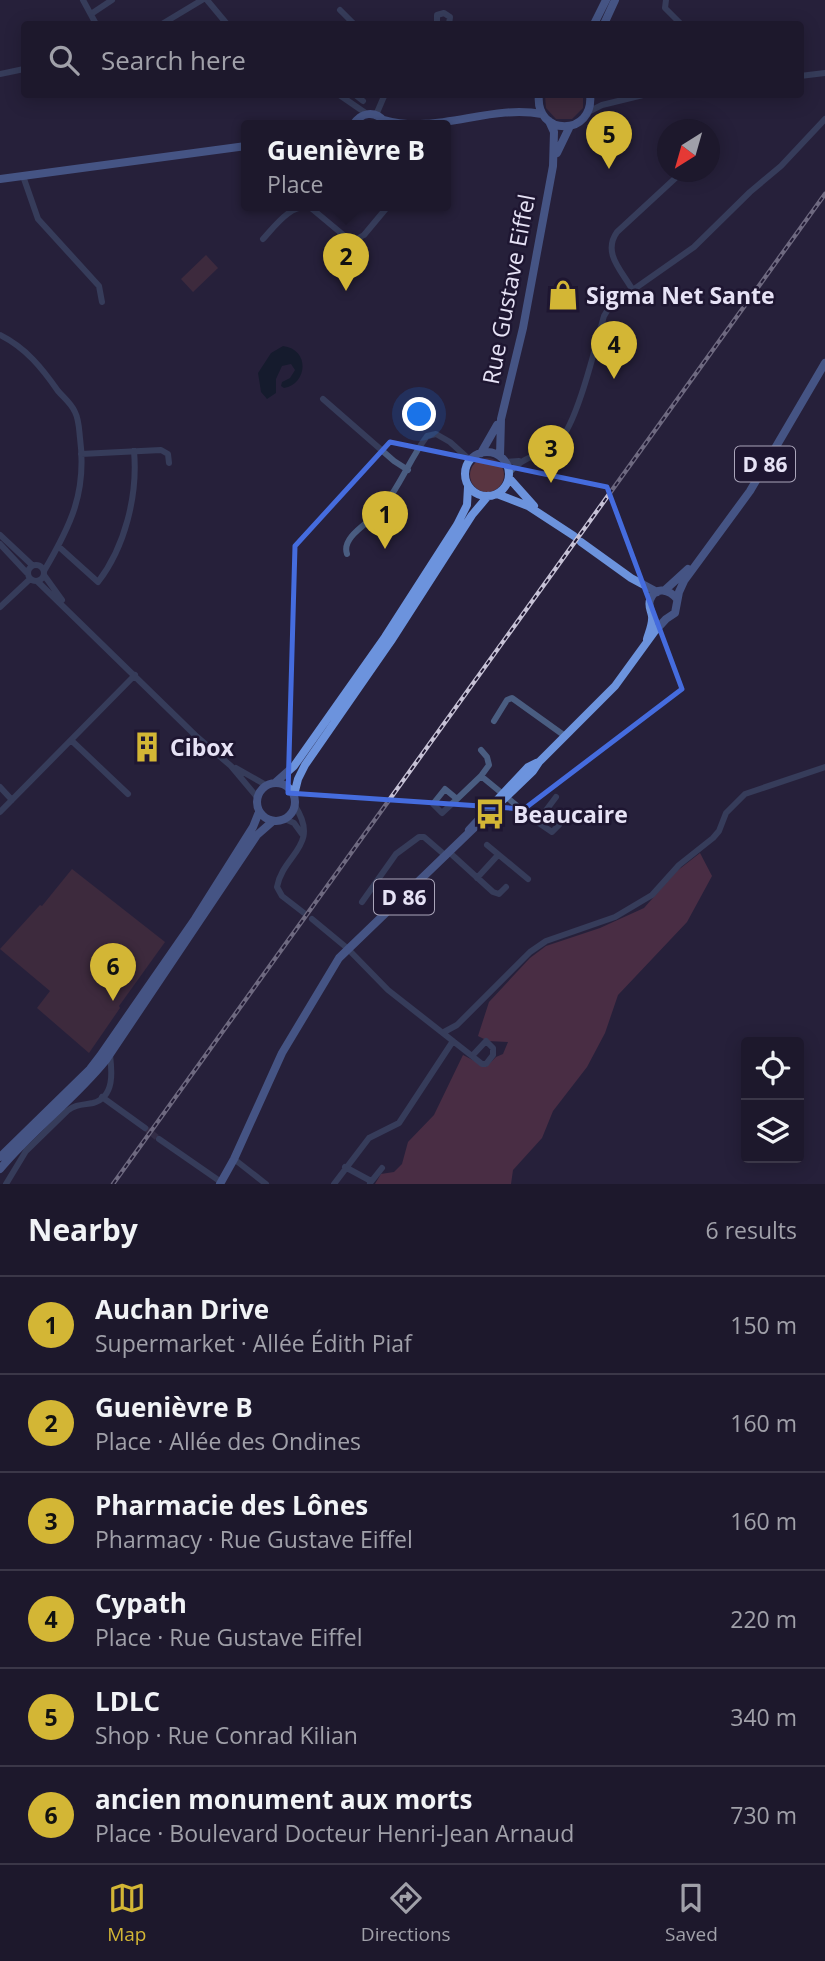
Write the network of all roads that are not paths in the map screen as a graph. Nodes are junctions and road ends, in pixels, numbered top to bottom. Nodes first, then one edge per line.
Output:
1 (83, 0) edge
2 (112, 0) edge
3 (205, 0) edge
4 (606, 0) edge
5 (615, 0) edge
6 (666, 0) edge
7 (340, 10) dead end
8 (90, 14) junction
9 (94, 21) edge
10 (167, 21) edge
11 (224, 21) edge
12 (348, 21) edge
13 (436, 21) edge
14 (449, 21) edge
15 (596, 21) edge
16 (605, 21) edge
17 (678, 21) edge
18 (21, 70) edge
19 (825, 73) edge
20 (0, 74) edge
21 (804, 76) edge
22 (344, 98) edge
23 (360, 98) edge
24 (384, 98) edge
25 (536, 98) edge
26 (539, 98) edge
27 (590, 98) edge
28 (629, 98) edge
29 (363, 100) dead end
30 (354, 104) junction
31 (517, 111) junction
32 (588, 112) junction
33 (542, 114) junction
34 (378, 118) edge
35 (825, 119) edge
36 (355, 120) edge
37 (451, 120) edge
38 (549, 121) junction
39 (570, 126) junction
40 (241, 147) edge
41 (553, 166) junction
42 (23, 176) junction
43 (0, 179) edge
44 (671, 182) edge
45 (293, 211) edge
46 (315, 211) edge
47 (384, 211) edge
48 (263, 239) dead end
49 (632, 289) junction
50 (102, 302) dead end
51 (0, 335) edge
52 (825, 363) edge
53 (323, 399) dead end
54 (501, 419) junction
55 (134, 451) junction
56 (481, 453) junction
57 (81, 454) junction
58 (503, 459) junction
59 (470, 460) junction
60 (521, 461) junction
61 (169, 463) dead end
62 (408, 470) junction
63 (509, 476) junction
64 (468, 487) junction
65 (493, 495) junction
66 (541, 513) junction
67 (0, 535) edge
68 (0, 544) edge
69 (56, 549) junction
70 (348, 554) dead end
71 (698, 560) junction
72 (40, 569) junction
73 (31, 577) junction
74 (631, 578) junction
75 (661, 591) junction
76 (677, 600) junction
77 (649, 602) junction
78 (0, 607) edge
79 (72, 613) junction
80 (652, 614) junction
81 (666, 619) junction
82 (645, 645) junction
83 (135, 675) junction
84 (494, 720) dead end
85 (565, 736) junction
86 (71, 740) junction
87 (481, 750) dead end
88 (231, 766) junction
89 (825, 767) edge
90 (481, 776) junction
91 (276, 782) junction
92 (267, 785) junction
93 (0, 787) edge
94 (128, 794) dead end
95 (294, 795) junction
96 (505, 795) junction
97 (0, 797) edge
98 (257, 797) junction
99 (556, 797) dead end
100 (457, 799) dead end
101 (10, 803) junction
102 (295, 806) junction
103 (260, 811) junction
104 (0, 812) edge
105 (544, 813) junction
106 (285, 819) junction
107 (273, 821) junction
108 (538, 821) junction
109 (303, 835) junction
110 (486, 845) dead end
111 (447, 854) junction
112 (498, 855) junction
113 (477, 878) junction
114 (528, 879) dead end
115 (506, 887) dead end
116 (362, 902) dead end
117 (304, 913) dead end
118 (312, 919) dead end
119 (347, 948) junction
120 (444, 1032) junction
121 (453, 1041) junction
122 (110, 1055) junction
123 (472, 1056) dead end
124 (102, 1097) junction
125 (145, 1128) tunnel mouth
126 (159, 1139) tunnel mouth
127 (0, 1157) edge
128 (234, 1159) junction
129 (345, 1167) junction
130 (382, 1168) dead end
131 (0, 1169) edge
132 (370, 1182) edge
133 (220, 1183) edge
134 (5, 1184) edge
135 (267, 1184) edge
136 (334, 1184) edge

1 - 8 street
2 - 8 street
3 - 10 street
3 - 11 street
4 - 15 main road
5 - 16 main road
6 - 17 street
7 - 12 street
8 - 9 street
13 - 14 street
18 - 20 street
19 - 21 street
22 - 30 street
23 - 29 street
24 - 34 street
25 - 31 main road
26 - 33 main road
27 - 32 main road
28 - 32 street
30 - 34 street
30 - 36 street
31 - 33 main road
31 - 37 main road
32 - 39 main road
33 - 38 main road
35 - 49 street
38 - 39 main road
38 - 41 main road, Rue Gustave Eiffel
39 - 41 main road, Rue Gustave Eiffel
40 - 42 main road
41 - 54 main road, Rue Gustave Eiffel
42 - 43 main road
42 - 50 street
44 - 49 street
45 - 48 street
46 - 47 street
49 - 60 street
51 - 57 street
52 - 71 main road, D 86
53 - 62 street
54 - 56 main road, Rue Gustave Eiffel
54 - 58 main road, Rue Gustave Eiffel
55 - 57 street
55 - 61 street
55 - 69 street
56 - 58 main road
56 - 59 main road
57 - 69 street
58 - 60 street
58 - 63 main road
59 - 62 street
59 - 64 main road
60 - 63 street
62 - 70 street
63 - 65 main road
63 - 66 main road
64 - 65 main road
64 - 91 main road
65 - 66 main road
65 - 95 main road
66 - 74 main road
67 - 72 street
68 - 73 street
69 - 72 street
71 - 75 main road, D 86
71 - 76 main road, D 86
72 - 73 street
72 - 73 street
72 - 79 street
73 - 78 street
73 - 79 street
74 - 75 main road
74 - 77 main road
75 - 76 main road
75 - 77 main road
76 - 81 main road
77 - 80 main road
79 - 83 street
80 - 81 main road
80 - 82 main road, D 86
81 - 82 main road, D 86
82 - 85 main road, D 86
83 - 86 street
83 - 88 street
84 - 85 street
85 - 96 main road, D 86
86 - 94 street
86 - 101 street
87 - 90 street
88 - 92 street
88 - 98 street
89 - 120 street
90 - 96 street
90 - 100 street
91 - 92 main road
91 - 95 main road
92 - 98 main road
93 - 101 street
95 - 102 main road
96 - 108 street
96 - 111 main road, D 86
97 - 101 street
98 - 103 main road
99 - 105 street
101 - 104 street
102 - 106 main road
102 - 109 street
103 - 107 main road
103 - 127 main road
105 - 108 street
105 - 108 street
106 - 107 main road
106 - 109 street
107 - 122 main road
109 - 117 street
110 - 112 street
111 - 113 street
111 - 116 street
111 - 119 main road, D 86
112 - 113 street
112 - 114 street
113 - 115 street
118 - 119 street
119 - 120 street
119 - 128 main road, D 86
120 - 121 street
121 - 123 street
121 - 129 street
122 - 124 street
122 - 131 main road
124 - 125 street
124 - 134 street
126 - 133 street
128 - 133 main road, D 86
128 - 135 street
129 - 132 street
129 - 136 street
130 - 132 street

